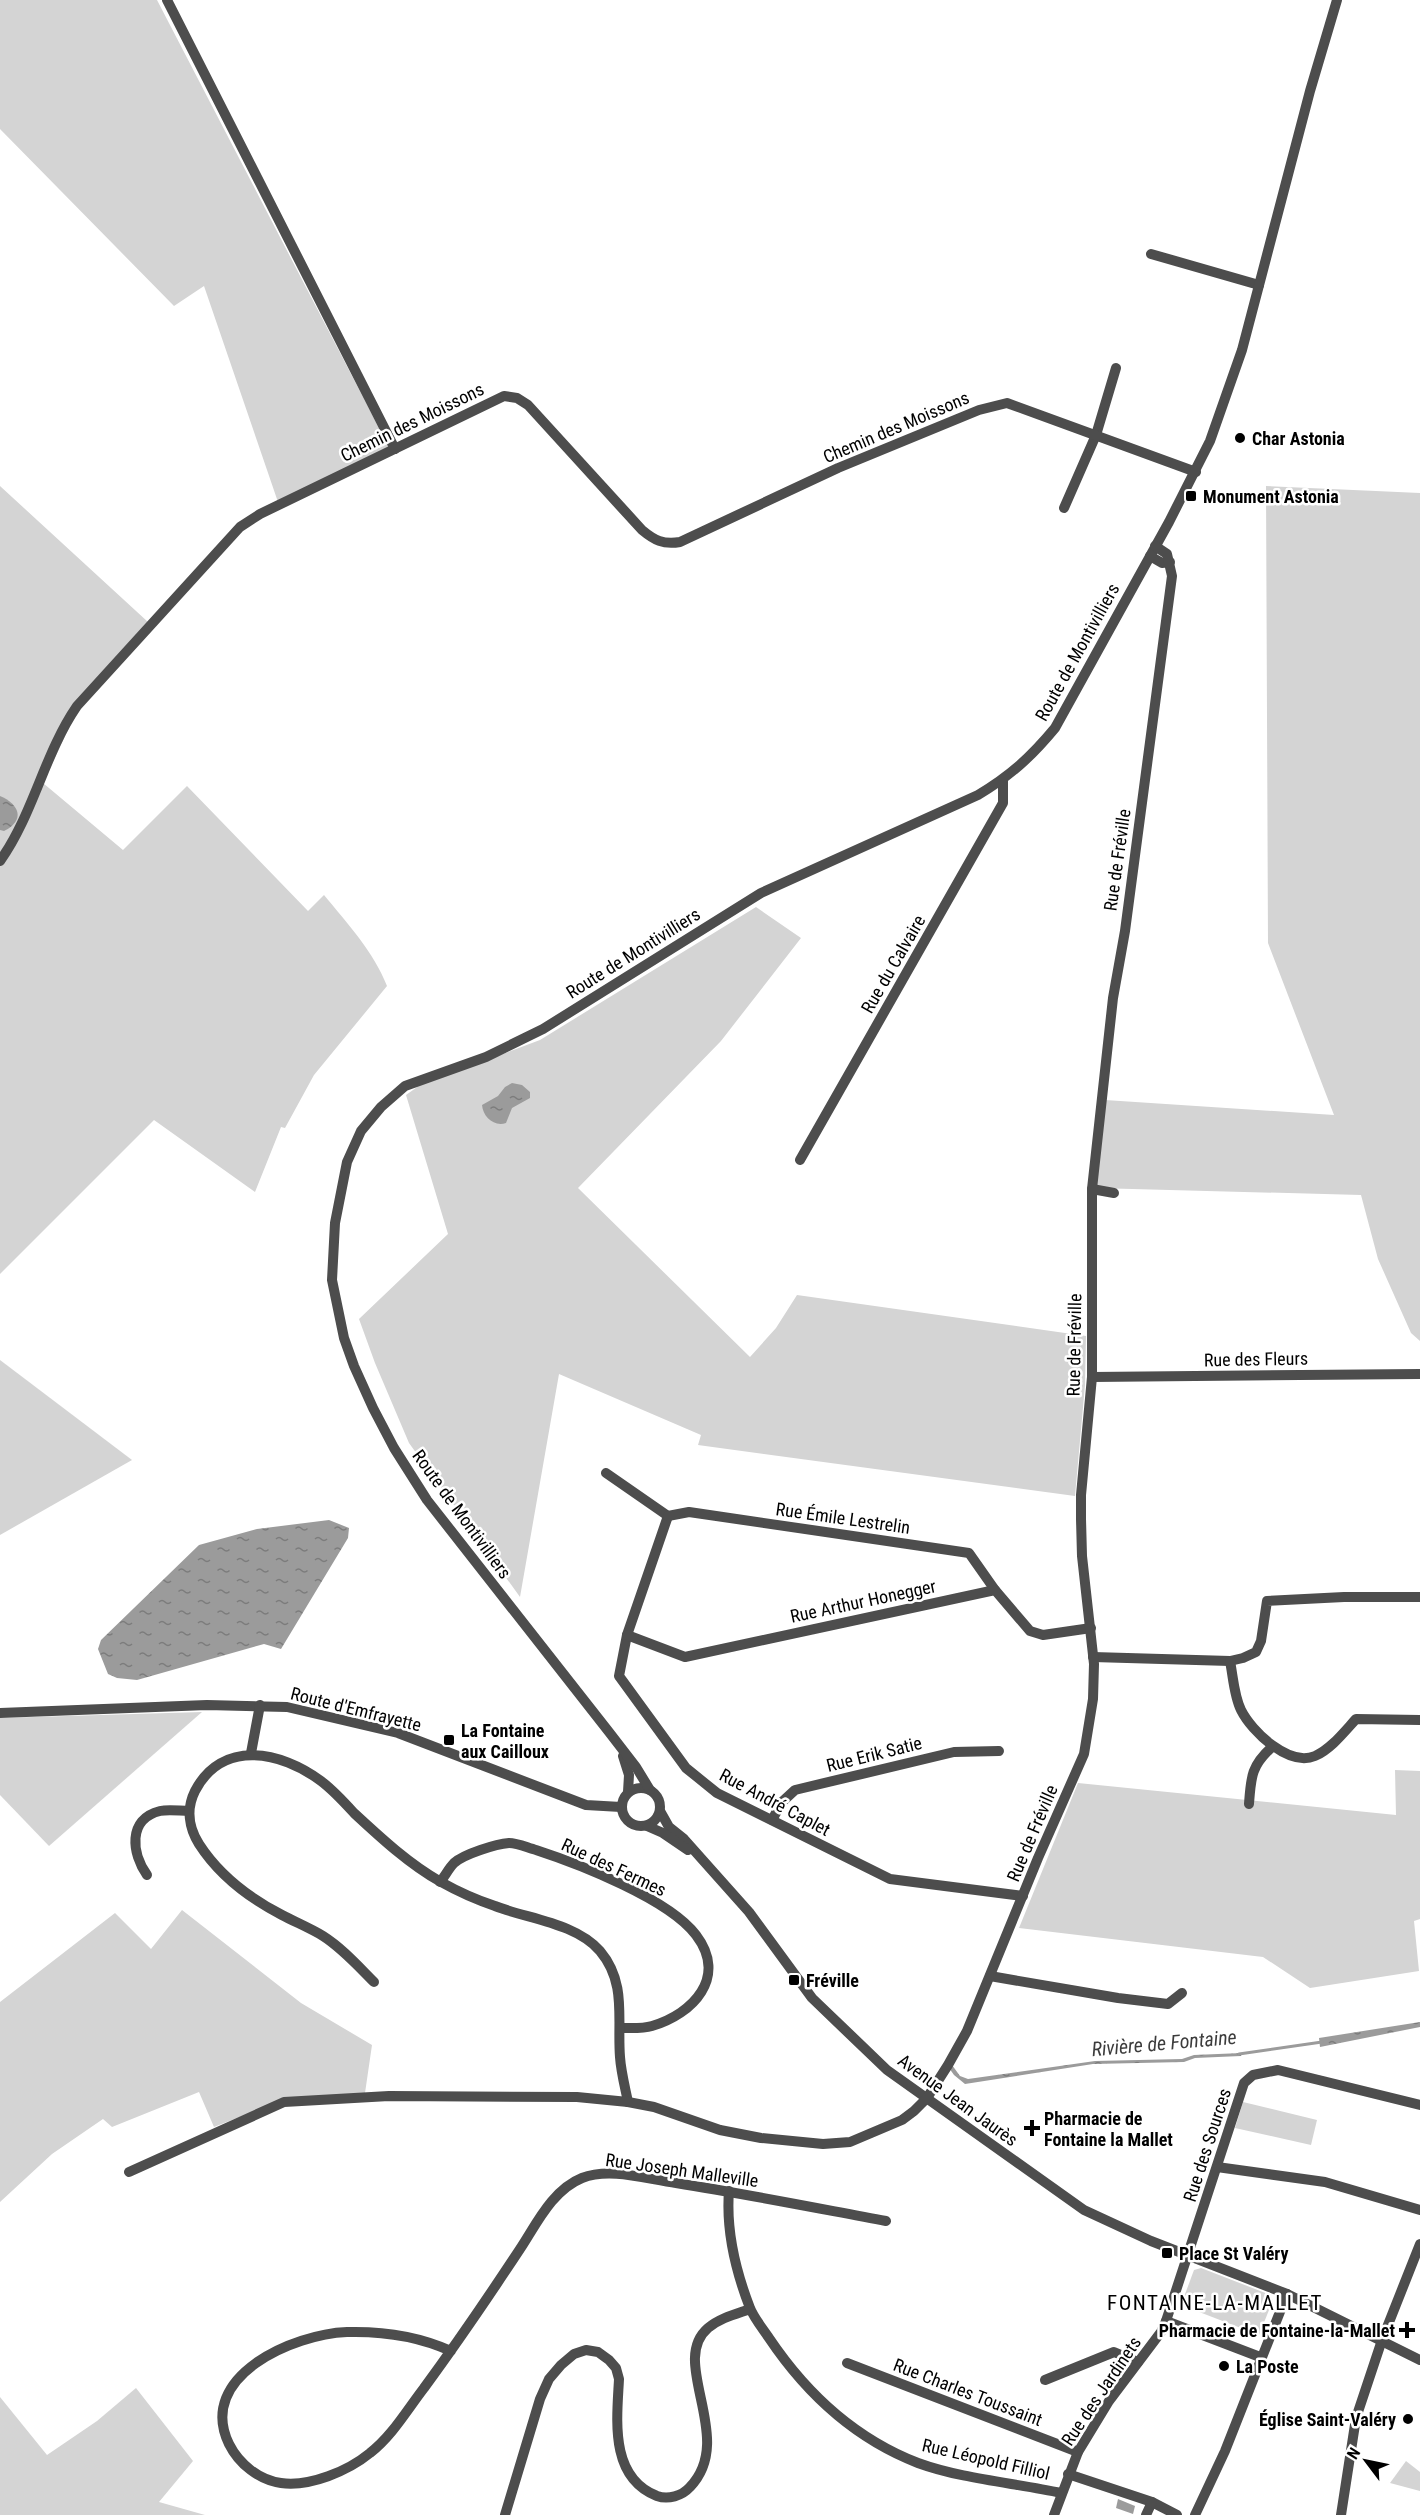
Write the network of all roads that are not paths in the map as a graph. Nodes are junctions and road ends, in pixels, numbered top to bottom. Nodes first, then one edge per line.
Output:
1 (167, 0) edge
2 (1337, 0) edge
3 (1151, 254) dead end
4 (1259, 285) junction
5 (1116, 368) dead end
6 (1095, 435) junction
7 (395, 449) junction
8 (1196, 472) junction
9 (1064, 508) dead end
10 (1152, 551) junction
11 (1003, 781) junction
12 (2, 852) edge
13 (800, 1160) dead end
14 (1092, 1190) junction
15 (1114, 1192) dead end
16 (1420, 1374) edge
17 (1092, 1377) junction
18 (606, 1473) dead end
19 (668, 1516) junction
20 (995, 1590) junction
21 (1420, 1597) edge
22 (1091, 1628) junction
23 (627, 1635) junction
24 (1093, 1657) junction
25 (1230, 1660) junction
26 (260, 1705) junction
27 (0, 1713) edge
28 (1420, 1720) edge
29 (618, 1744) junction
30 (1272, 1747) junction
31 (999, 1750) dead end
32 (251, 1753) junction
33 (650, 1790) junction
34 (628, 1792) junction
35 (1249, 1804) dead end
36 (621, 1807) junction
37 (189, 1811) junction
38 (660, 1811) junction
39 (772, 1820) junction
40 (647, 1826) junction
41 (702, 1860) junction
42 (147, 1875) dead end
43 (440, 1882) junction
44 (1023, 1896) junction
45 (990, 1976) junction
46 (374, 1982) dead end
47 (1182, 1993) dead end
48 (620, 2028) junction
49 (927, 2098) junction
50 (628, 2102) junction
51 (1420, 2105) edge
52 (1217, 2167) junction
53 (129, 2172) dead end
54 (729, 2191) junction
55 (1420, 2210) edge
56 (886, 2221) dead end
57 (1420, 2244) edge
58 (1189, 2255) junction
59 (1287, 2294) junction
60 (750, 2309) junction
61 (1166, 2321) junction
62 (1382, 2340) junction
63 (451, 2350) junction
64 (1260, 2357) junction
65 (1420, 2360) edge
66 (1138, 2362) junction
67 (847, 2363) dead end
68 (1045, 2380) dead end
69 (1078, 2452) junction
70 (1068, 2474) junction
71 (1061, 2493) junction
72 (1152, 2502) junction
73 (505, 2515) edge
74 (1054, 2515) edge
75 (1146, 2515) edge
76 (1178, 2515) edge
77 (1195, 2515) edge
78 (1341, 2515) edge

1 - 7 street
2 - 4 street, Route de Montivilliers
3 - 4 street
4 - 8 street, Route de Montivilliers
5 - 6 street
6 - 7 street, Chemin des Moissons
6 - 8 street
6 - 9 street
7 - 12 street, Chemin des Moissons
8 - 10 street, Route de Montivilliers
10 - 11 street, Route de Montivilliers
10 - 14 street, Rue de Fréville
11 - 13 street, Rue du Calvaire
11 - 29 street, Route de Montivilliers
14 - 15 street
14 - 17 street, Rue de Fréville
16 - 17 street, Rue des Fleurs
17 - 22 street, Rue de Fréville
18 - 19 street
19 - 20 street, Rue Émile Lestrelin
19 - 23 street, Rue André Caplet
20 - 22 street
20 - 23 street, Rue Arthur Honegger
21 - 25 street
22 - 24 street, Rue de Fréville
23 - 39 street, Rue André Caplet
24 - 25 street
24 - 44 street, Rue de Fréville
25 - 30 street
26 - 27 street, Route d'Emfrayette
26 - 32 street
26 - 36 street, Route d'Emfrayette
28 - 30 street
29 - 33 street, Route de Montivilliers
29 - 34 street, Route de Montivilliers
30 - 35 street
31 - 39 street, Rue Erik Satie
32 - 37 street
32 - 43 street
33 - 34 street
33 - 38 street
34 - 36 street
36 - 40 street
37 - 42 street
37 - 46 street
38 - 40 street
38 - 41 street, Avenue Jean Jaurès
39 - 44 street, Rue André Caplet
40 - 41 street, Avenue Jean Jaurès
41 - 49 street, Avenue Jean Jaurès
43 - 48 street
43 - 48 street, Rue des Fermes
44 - 45 street, Rue de Fréville
45 - 47 street
45 - 49 street, Rue de Fréville
48 - 50 street
49 - 50 street, Rue de Fréville
49 - 58 street, Avenue Jean Jaurès
50 - 53 street, Rue de Fréville
51 - 52 street, Rue des Sources
52 - 55 street
52 - 58 street, Rue des Sources
54 - 56 street, Rue Joseph Malleville
54 - 60 street, Rue Léopold Filliol
54 - 63 street, Rue Joseph Malleville
57 - 62 street
58 - 59 street, Avenue Jean Jaurès
58 - 61 street, Rue des Sources
59 - 62 street, Avenue Jean Jaurès
59 - 64 street
60 - 71 street, Rue Léopold Filliol
60 - 73 street
61 - 64 street
61 - 66 street, Rue des Jardinets
62 - 65 street, Avenue Jean Jaurès
62 - 78 street
63 - 63 street, Rue Joseph Malleville
64 - 77 street
66 - 68 street
66 - 69 street, Rue des Jardinets
67 - 69 street, Rue Charles Toussaint
69 - 70 street, Rue des Jardinets
70 - 71 street, Rue des Jardinets
70 - 72 street
71 - 74 street, Rue des Jardinets
72 - 75 street
72 - 76 street

